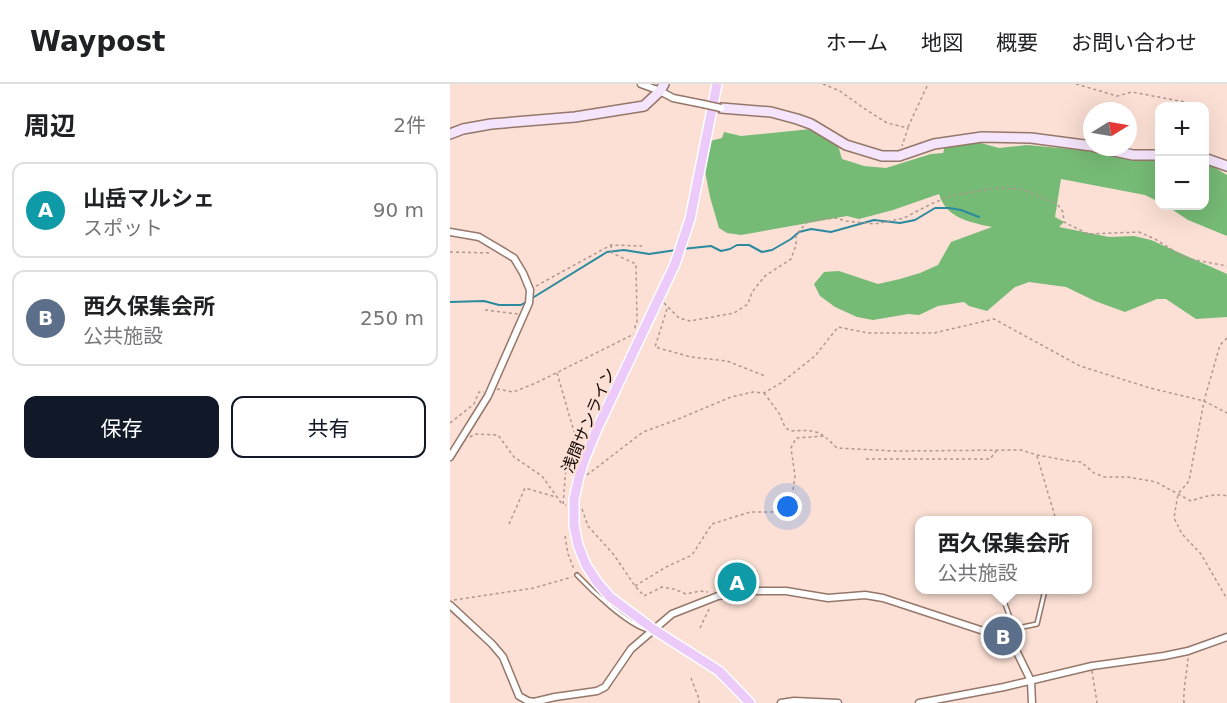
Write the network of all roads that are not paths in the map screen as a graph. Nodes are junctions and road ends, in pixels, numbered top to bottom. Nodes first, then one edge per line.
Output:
1 (641, 84) edge
2 (717, 84) edge
3 (662, 88) edge
4 (721, 108) joint
5 (450, 134) edge
6 (1083, 145) edge
7 (1137, 155) edge
8 (1155, 155) edge
9 (1209, 160) edge
10 (1227, 166) edge
11 (450, 232) edge
12 (450, 457) edge
13 (577, 575) road end
14 (1005, 594) edge
15 (1044, 594) edge
16 (450, 605) edge
17 (1013, 629) junction
18 (652, 630) junction
19 (1227, 637) edge
20 (1011, 640) junction
21 (1031, 681) junction
22 (750, 703) edge
23 (781, 703) edge
24 (838, 703) edge
25 (924, 703) edge
26 (1032, 703) edge

1 - 3 street
2 - 18 main road, 浅間サンライン
3 - 4 street, bridge
3 - 5 street
4 - 6 street
7 - 8 street
9 - 10 street
11 - 12 street
13 - 18 lane
14 - 17 lane
15 - 17 lane
16 - 18 street
17 - 20 lane
18 - 20 street
18 - 22 main road, 浅間サンライン
19 - 21 street
20 - 21 street
21 - 25 street
21 - 26 street
23 - 24 street

